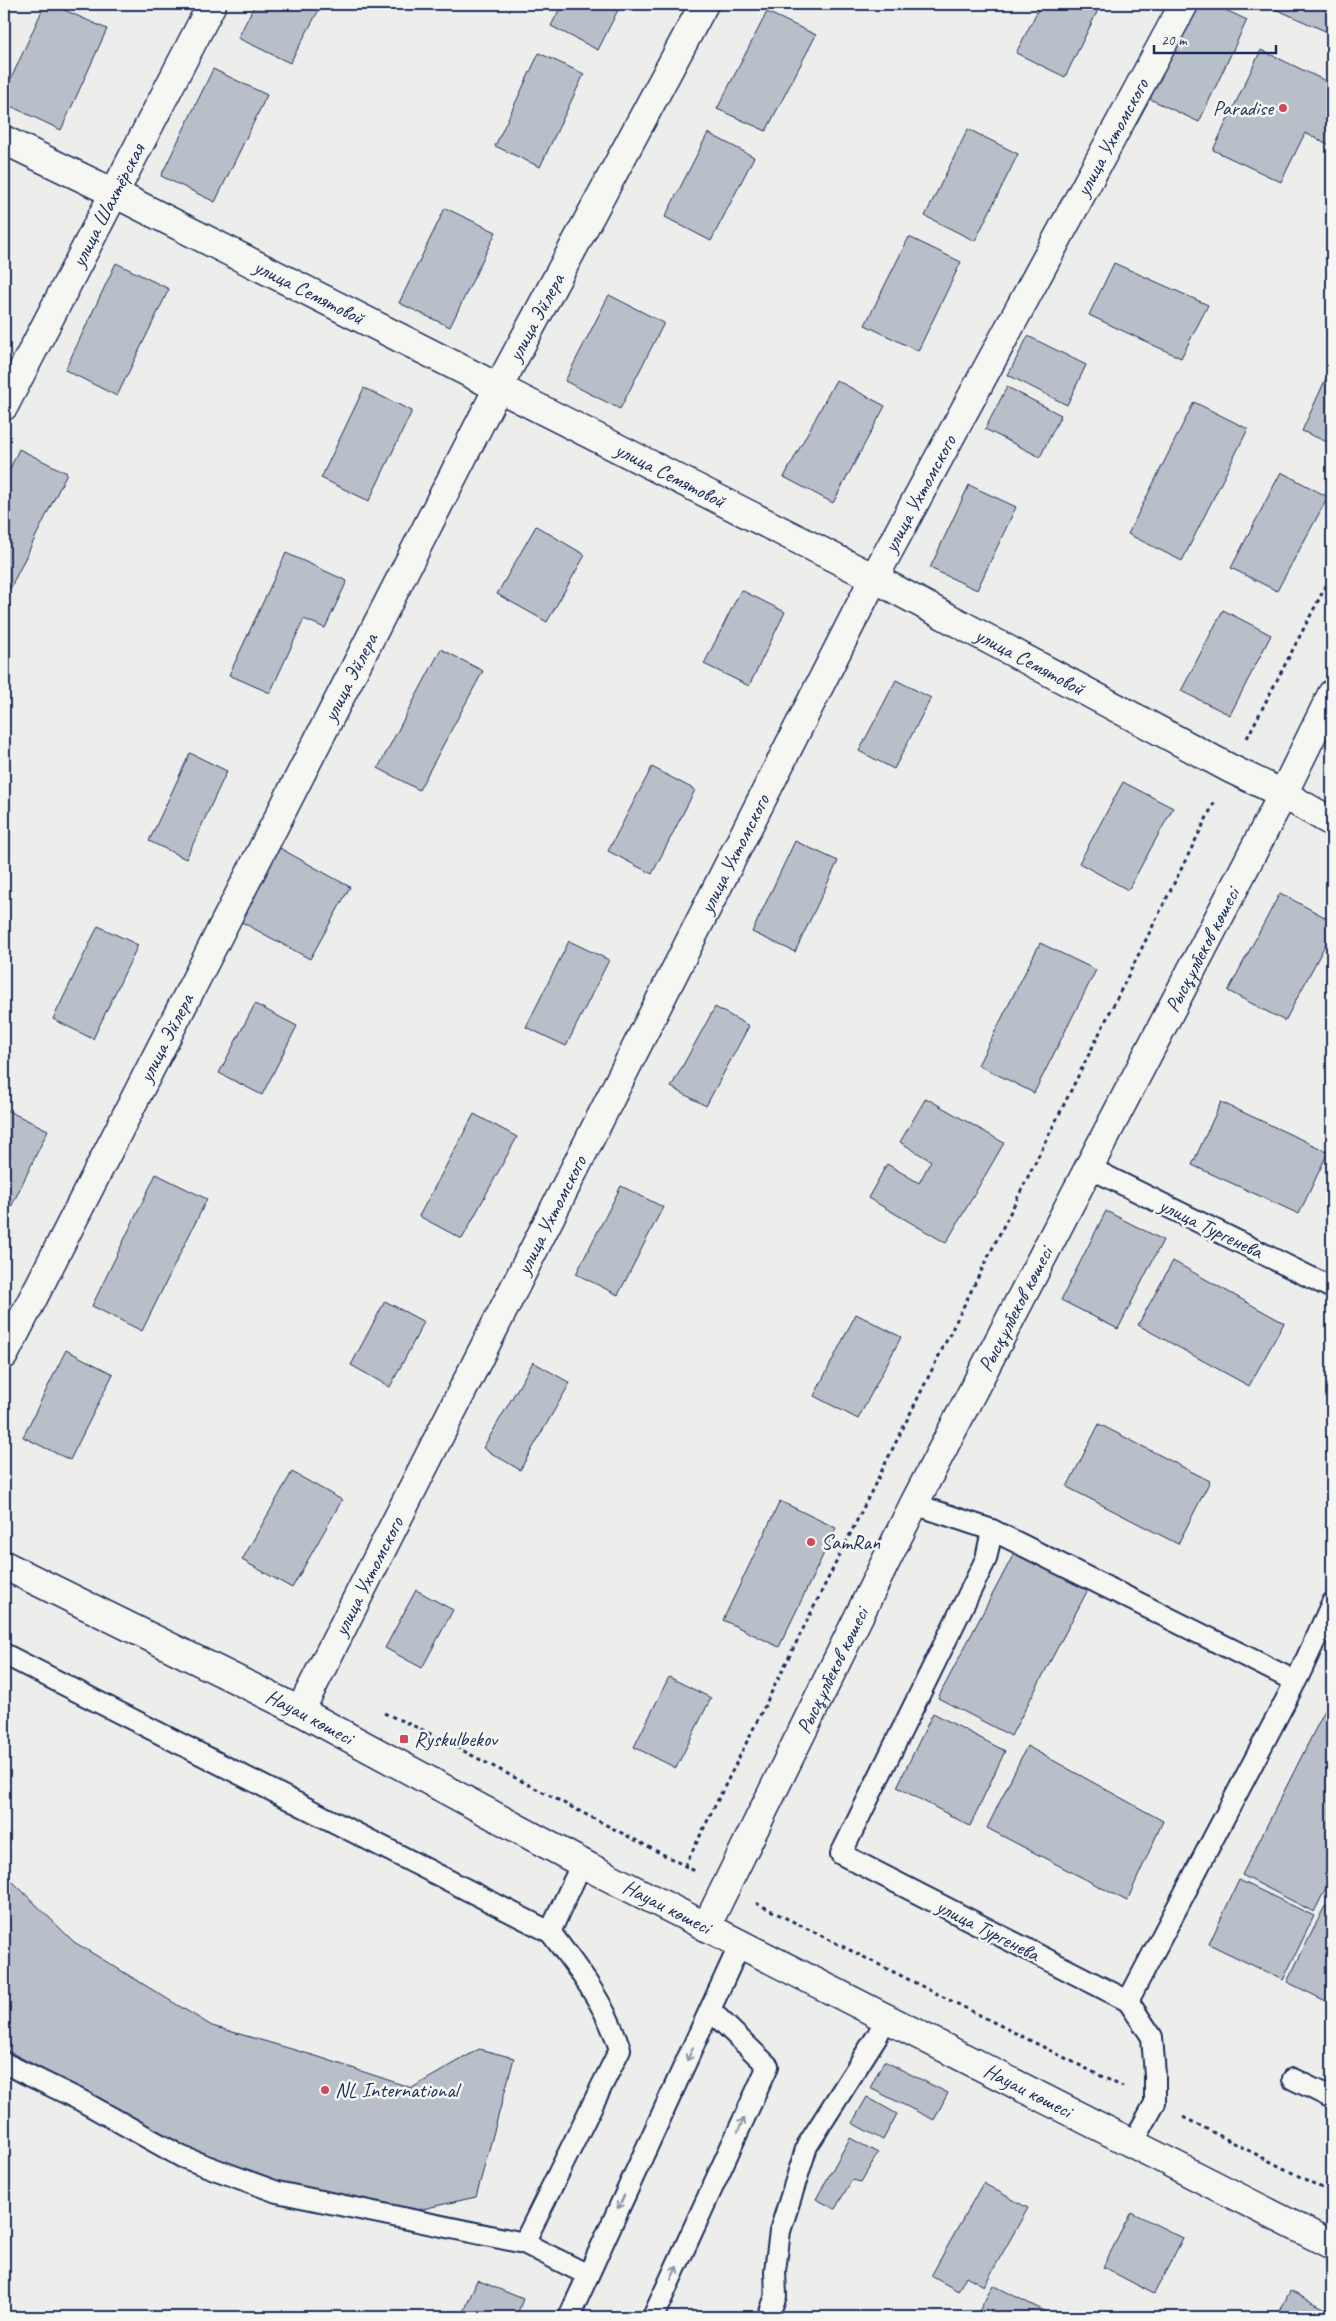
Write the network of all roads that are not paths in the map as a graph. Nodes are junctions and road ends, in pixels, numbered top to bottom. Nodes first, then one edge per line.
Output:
1 (212, 4) edge
2 (704, 4) edge
3 (1184, 4) edge
4 (4, 140) edge
5 (114, 193) junction
6 (498, 388) junction
7 (4, 406) edge
8 (874, 578) junction
9 (1332, 694) edge
10 (1283, 794) junction
11 (1332, 822) edge
12 (1090, 1168) junction
13 (1332, 1288) edge
14 (4, 1355) edge
15 (914, 1504) junction
16 (992, 1530) junction
17 (4, 1565) edge
18 (1331, 1608) edge
19 (4, 1654) edge
20 (1295, 1681) junction
21 (300, 1711) junction
22 (582, 1863) junction
23 (706, 1927) junction
24 (550, 1932) junction
25 (741, 1942) junction
26 (1128, 2001) junction
27 (710, 2010) junction
28 (887, 2017) junction
29 (4, 2063) edge
30 (1293, 2079) dead end
31 (1332, 2098) edge
32 (1133, 2143) junction
33 (524, 2243) junction
34 (1332, 2245) edge
35 (588, 2275) junction
36 (569, 2317) edge
37 (653, 2317) edge
38 (768, 2317) edge

1 - 5 street, улица Шахтёрская
2 - 6 street, улица Эйлера
3 - 8 street, улица Ухтомского
4 - 5 street, улица Семятовой
5 - 6 street, улица Семятовой
5 - 7 street, улица Шахтёрская
6 - 8 street, улица Семятовой
6 - 14 street, улица Эйлера
8 - 10 street, улица Семятовой
8 - 21 street, улица Ухтомского
9 - 10 street, Рысқұлбеков көшесі
10 - 11 street, улица Семятовой
10 - 12 street, Рысқұлбеков көшесі
12 - 13 lane, улица Тургенева
12 - 15 street, Рысқұлбеков көшесі
15 - 16 lane
15 - 23 street, Рысқұлбеков көшесі
16 - 20 lane
16 - 26 lane, улица Тургенева
17 - 21 street, Науаи көшесі
18 - 20 lane
19 - 24 lane
20 - 26 lane
21 - 22 street, Науаи көшесі
22 - 23 street, Науаи көшесі
22 - 24 lane
23 - 25 street, Науаи көшесі
24 - 33 lane
25 - 27 lane
25 - 28 street, Науаи көшесі
26 - 32 lane
27 -> 35 lane
37 -> 27 lane
28 - 32 street, Науаи көшесі
28 - 38 lane
29 - 33 lane
30 - 31 lane
32 - 34 street, Науаи көшесі
33 - 35 lane
35 - 36 lane

